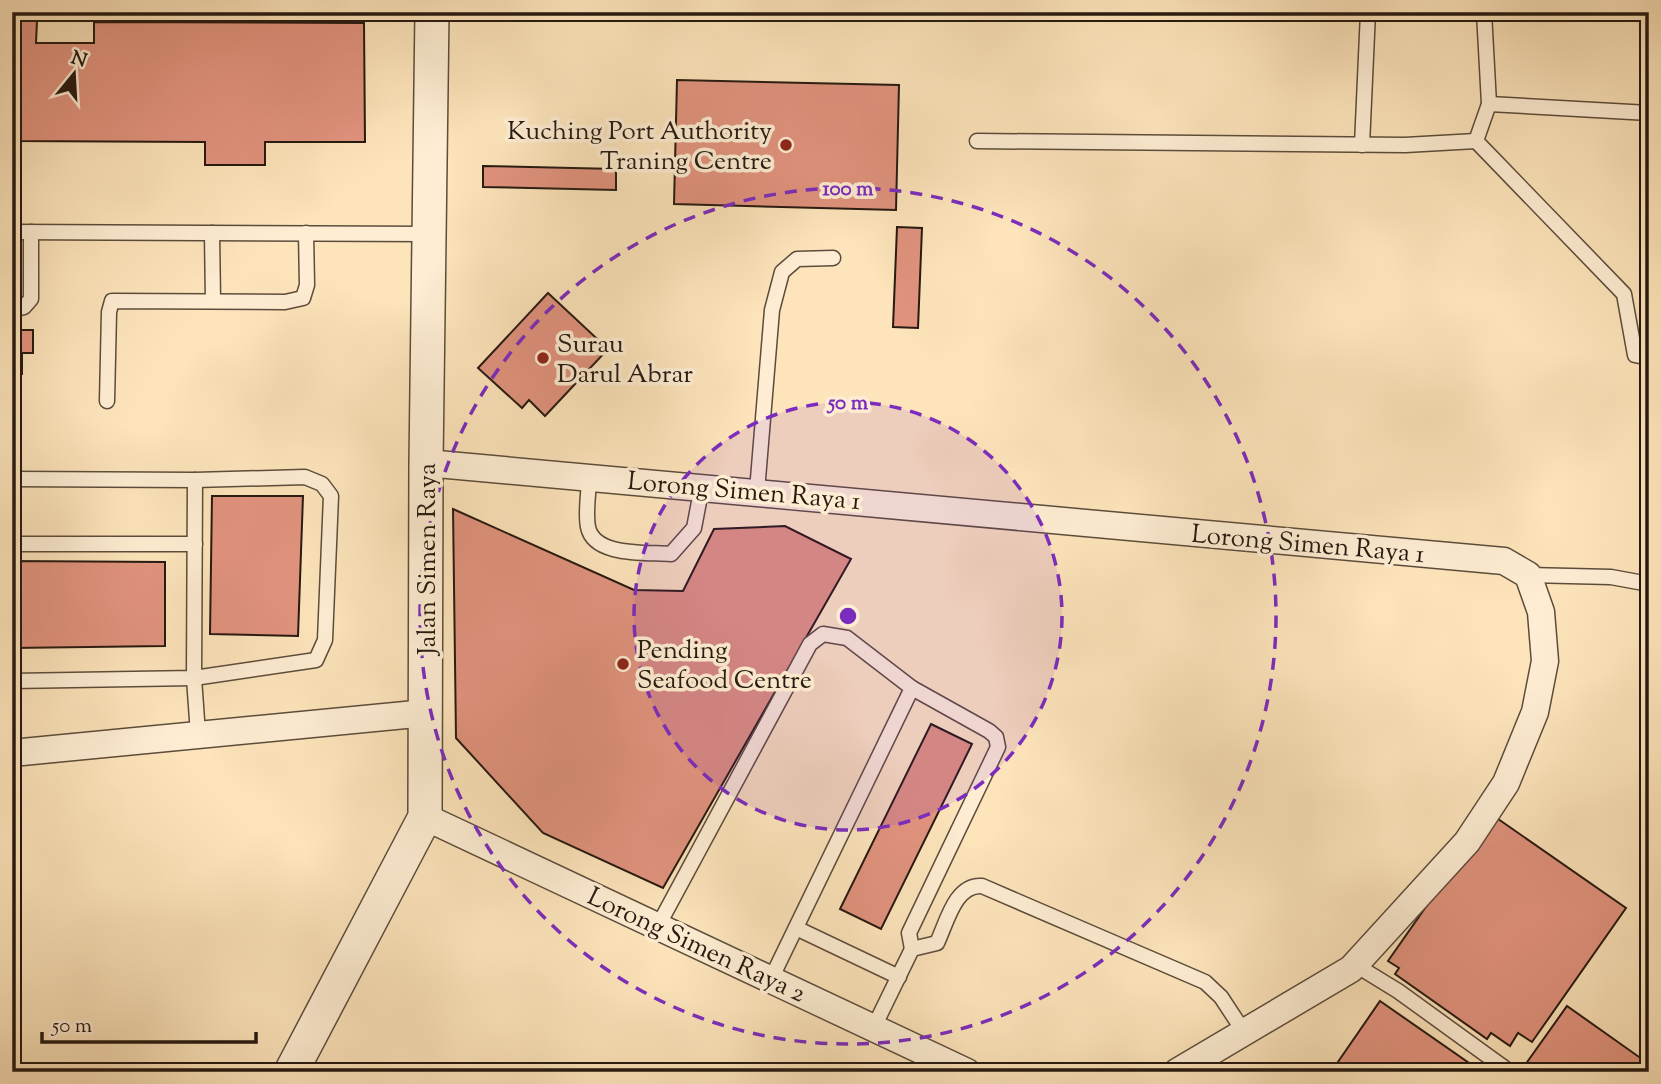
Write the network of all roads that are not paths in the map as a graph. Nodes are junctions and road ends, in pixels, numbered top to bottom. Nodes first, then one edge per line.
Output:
1 (432, 12) edge
2 (1368, 12) edge
3 (1484, 12) edge
4 (1489, 104) junction
5 (1649, 113) edge
6 (976, 141) dead end
7 (1476, 141) junction
8 (1362, 145) junction
9 (12, 232) edge
10 (31, 232) junction
11 (212, 233) junction
12 (306, 233) junction
13 (429, 234) junction
14 (833, 258) dead end
15 (213, 301) junction
16 (12, 310) edge
17 (1649, 358) edge
18 (107, 401) dead end
19 (426, 463) junction
20 (589, 477) junction
21 (12, 479) edge
22 (195, 480) junction
23 (702, 486) junction
24 (757, 491) junction
25 (12, 544) edge
26 (195, 544) junction
27 (1528, 575) junction
28 (1649, 584) edge
29 (194, 678) junction
30 (12, 681) edge
31 (912, 688) junction
32 (426, 713) junction
33 (198, 734) junction
34 (12, 753) edge
35 (425, 817) junction
36 (658, 926) junction
37 (796, 928) junction
38 (912, 949) junction
39 (1354, 964) junction
40 (899, 977) junction
41 (771, 979) junction
42 (874, 1027) junction
43 (1244, 1032) junction
44 (291, 1072) edge
45 (968, 1072) edge
46 (1177, 1072) edge
47 (1510, 1072) edge

1 - 13 street, Jalan Simen Raya
2 - 8 lane
3 - 4 lane
4 - 5 lane
4 - 7 lane
6 - 8 lane
7 - 8 lane
7 - 17 lane
9 - 10 lane
10 - 11 lane
10 - 16 lane
11 - 12 lane
11 - 15 lane
12 - 13 lane
12 - 15 lane
13 - 19 street, Jalan Simen Raya
14 - 24 lane
15 - 18 lane
19 - 20 street, Lorong Simen Raya 1
19 - 32 street, Jalan Simen Raya
20 - 23 street, Lorong Simen Raya 1
20 - 23 lane
21 - 22 lane
22 - 26 lane
22 - 29 lane
23 - 24 street, Lorong Simen Raya 1
24 - 27 street, Lorong Simen Raya 1
25 - 26 lane
26 - 29 lane
27 - 28 lane
27 - 39 street
29 - 30 lane
29 - 33 lane
31 - 36 lane
31 - 37 lane
31 - 38 lane
32 - 33 street
32 - 35 street, Jalan Simen Raya
33 - 34 street
35 - 36 street, Lorong Simen Raya 2
35 - 44 street, Jalan Simen Raya
36 - 41 street, Lorong Simen Raya 2
37 - 40 lane
37 - 41 lane
38 - 40 lane
38 - 43 lane
39 - 43 street
39 - 47 lane
40 - 42 lane
41 - 42 street, Lorong Simen Raya 2
42 - 45 street, Lorong Simen Raya 2
43 - 46 street

